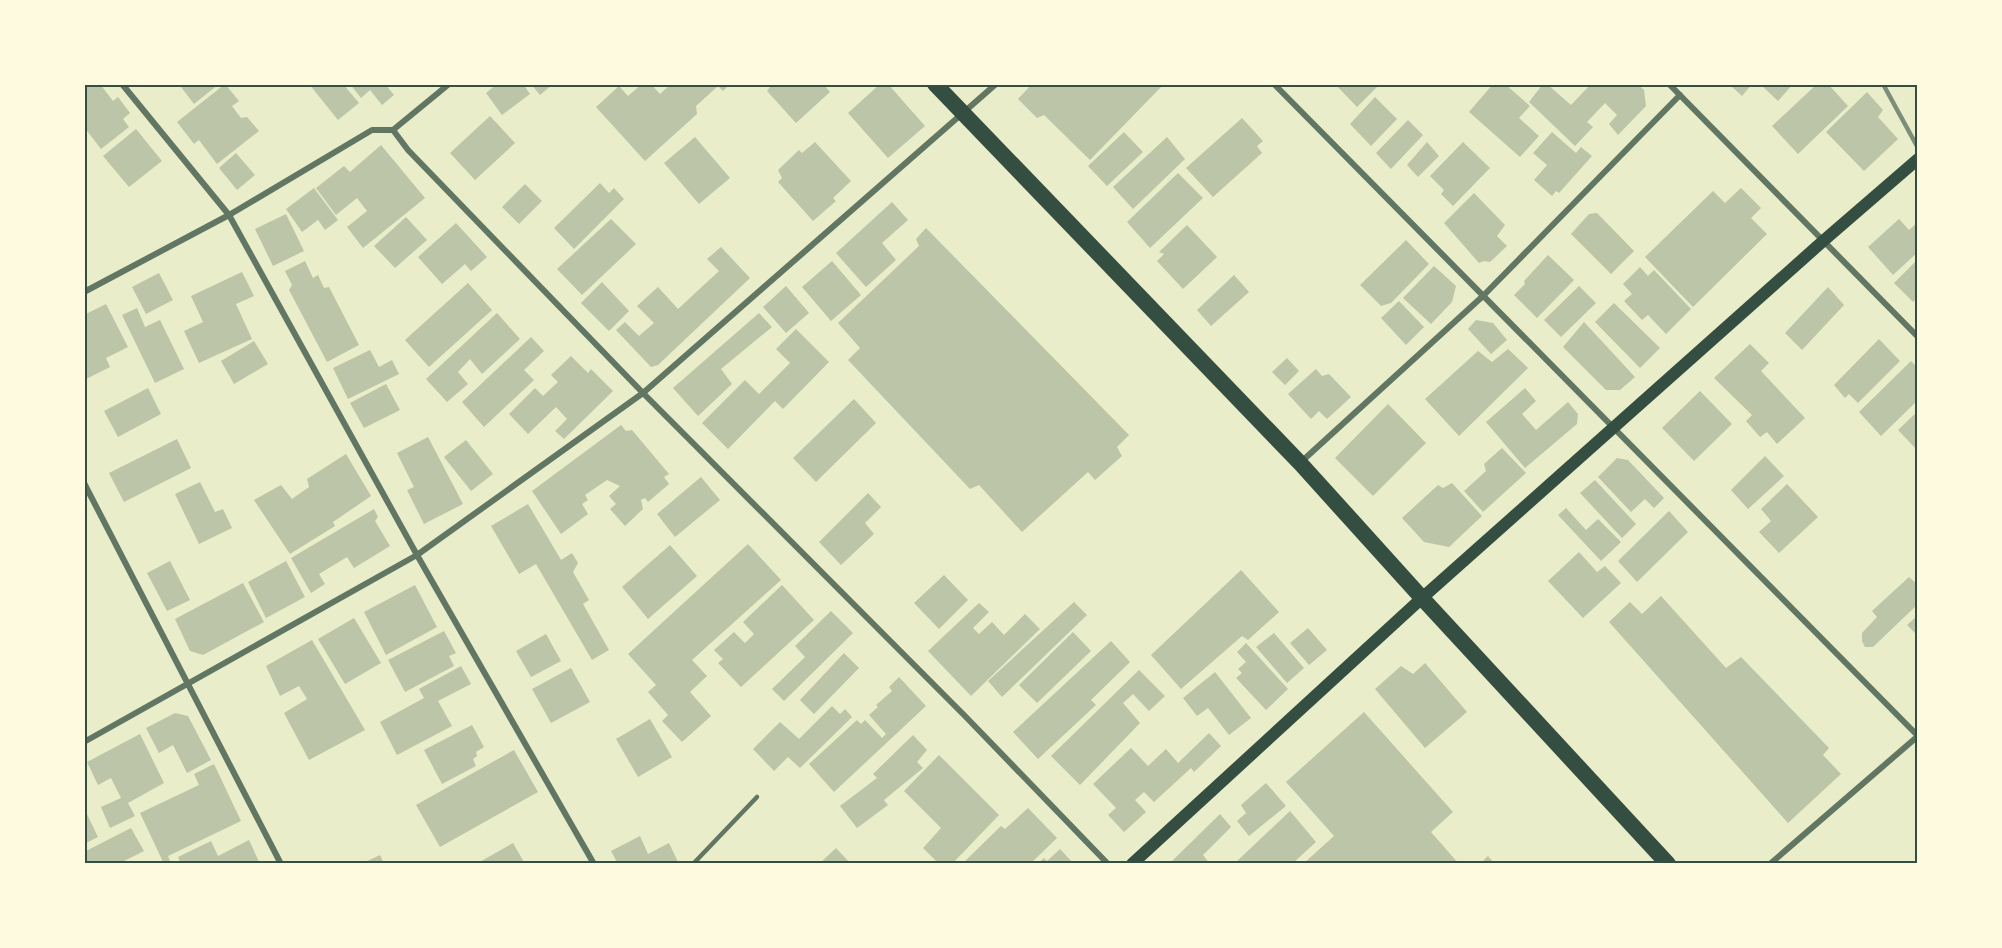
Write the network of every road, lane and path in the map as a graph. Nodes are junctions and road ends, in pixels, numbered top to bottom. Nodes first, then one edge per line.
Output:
1 (122, 84) edge
2 (449, 84) edge
3 (935, 84) edge
4 (996, 84) edge
5 (1274, 84) edge
6 (1669, 84) edge
7 (1680, 95) junction
8 (963, 114) junction
9 (393, 130) junction
10 (1918, 159) edge
11 (229, 215) junction
12 (1822, 242) junction
13 (84, 292) edge
14 (1483, 296) junction
15 (1918, 337) edge
16 (643, 393) junction
17 (1614, 428) junction
18 (1300, 463) junction
19 (84, 483) edge
20 (417, 555) junction
21 (1422, 598) junction
22 (188, 684) junction
23 (1918, 736) edge
24 (84, 742) edge
25 (757, 797) dead end
26 (281, 864) edge
27 (594, 864) edge
28 (693, 864) edge
29 (1108, 864) edge
30 (1131, 864) edge
31 (1668, 864) edge
32 (1770, 864) edge

1 - 11 street
2 - 9 street
3 - 8 highway
4 - 8 street
5 - 14 street
6 - 7 street
7 - 12 street
7 - 14 street
8 - 16 street
8 - 18 highway
9 - 11 street
9 - 16 street
10 - 12 main road
11 - 13 street
11 - 20 street
12 - 15 street
12 - 17 main road
14 - 17 street
14 - 18 street
16 - 20 street
16 - 29 street
17 - 21 main road
17 - 23 street
18 - 21 highway
19 - 22 street
20 - 22 street
20 - 27 street
21 - 30 main road
21 - 31 highway
22 - 24 street
22 - 26 street
23 - 32 street
25 - 28 lane

